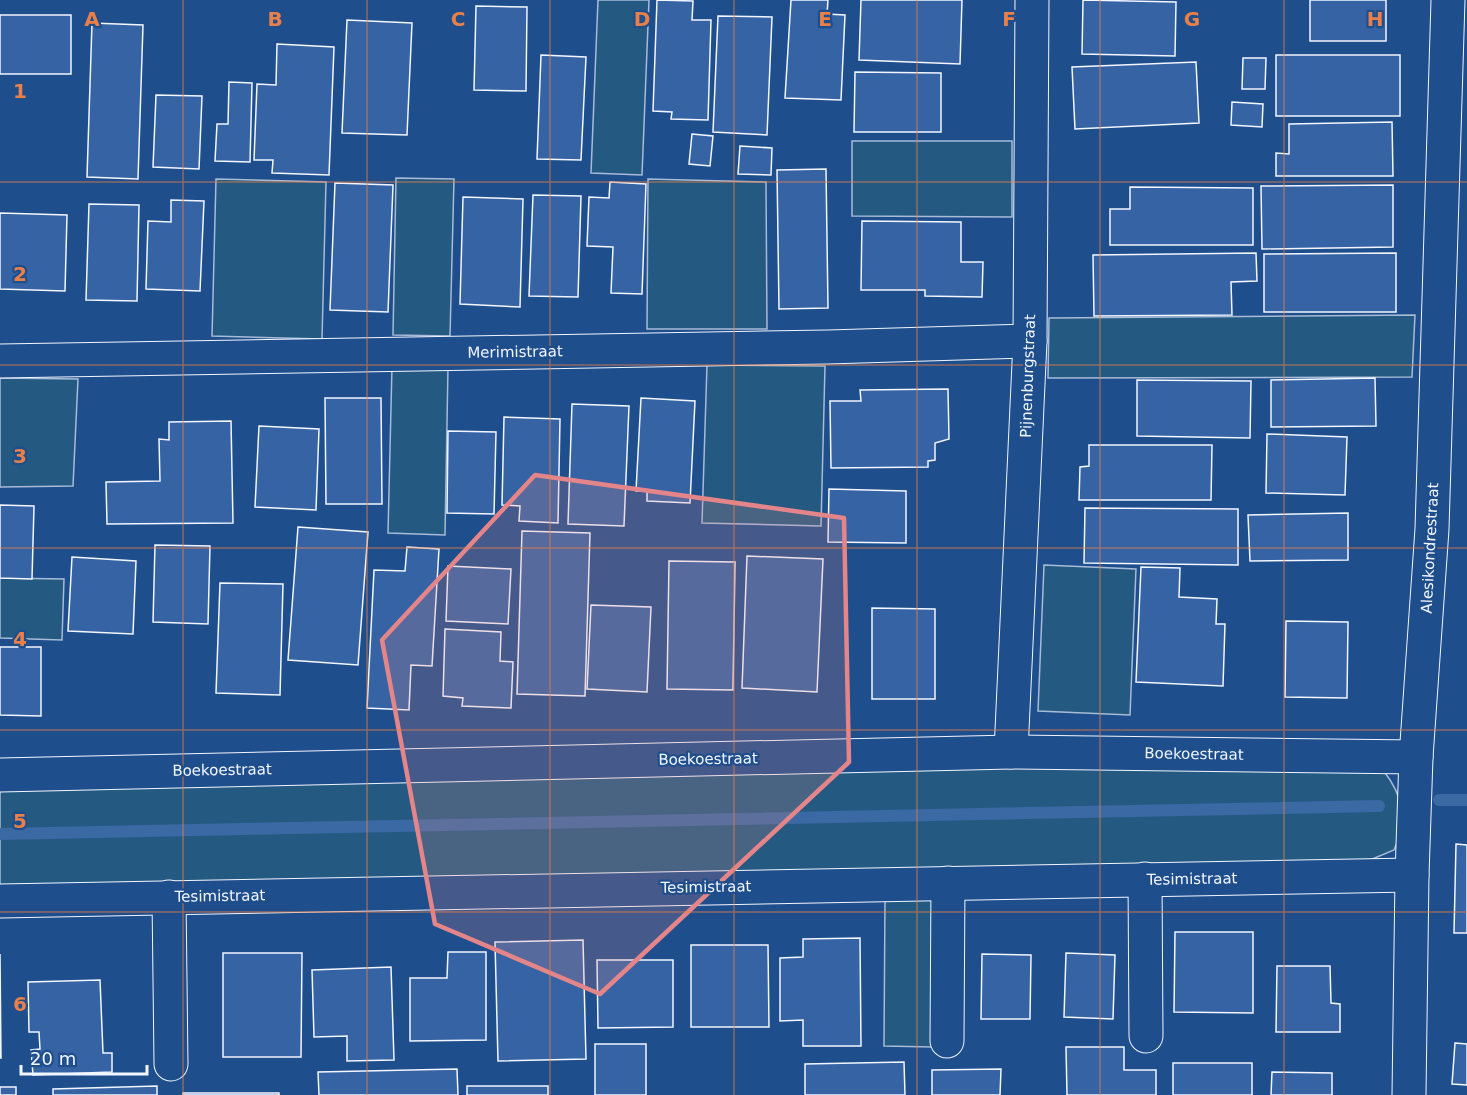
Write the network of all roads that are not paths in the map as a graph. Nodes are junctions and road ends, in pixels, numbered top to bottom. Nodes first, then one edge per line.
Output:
1 (1032, 0) edge
2 (1448, 0) edge
3 (1030, 340) junction
4 (0, 361) edge
5 (1011, 752) junction
6 (1416, 757) junction
7 (0, 775) edge
8 (1412, 875) junction
9 (1145, 879) junction
10 (948, 883) junction
11 (169, 897) junction
12 (0, 901) edge
13 (1146, 1036) dead end
14 (947, 1041) dead end
15 (171, 1064) dead end
16 (1409, 1095) edge

1 - 3 street, Pijnenburgstraat
2 - 6 street, Alesikondrestraat
3 - 4 street, Merimistraat
3 - 5 street, Pijnenburgstraat
5 - 6 street, Boekoestraat
5 - 7 street, Boekoestraat
6 - 8 street, Alesikondrestraat
8 - 9 street, Tesimistraat
8 - 16 street, Alesikondrestraat
9 - 10 street, Tesimistraat
9 - 13 street
10 - 11 street, Tesimistraat
10 - 14 street
11 - 12 street, Tesimistraat
11 - 15 street

